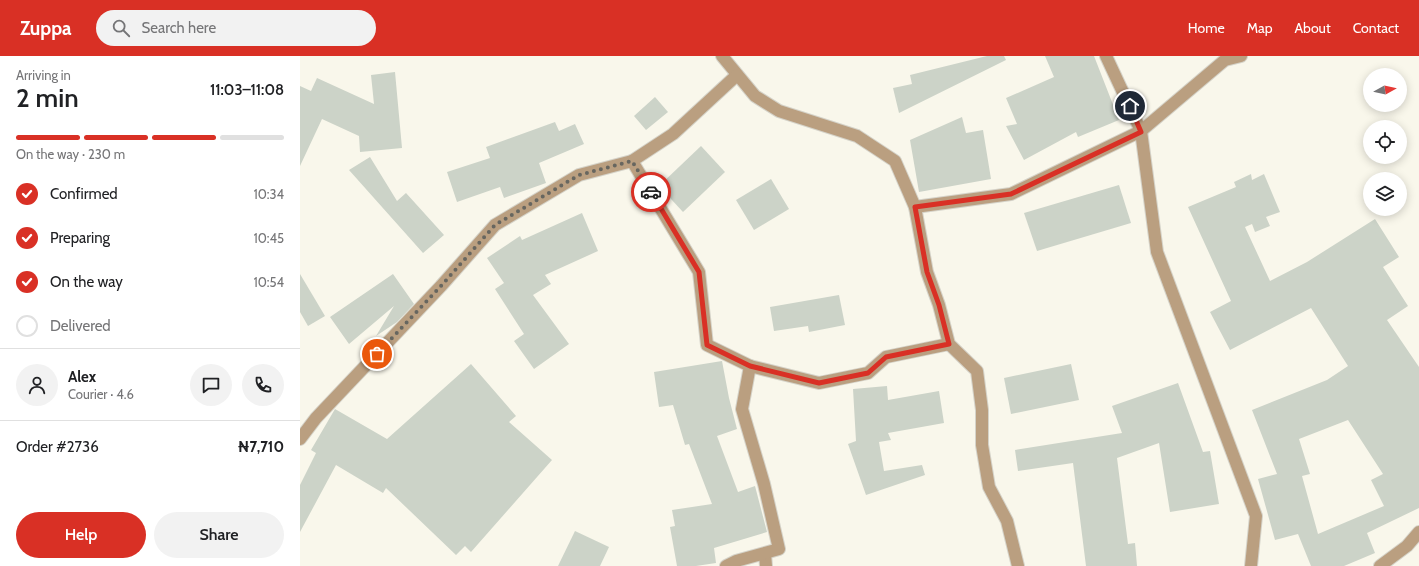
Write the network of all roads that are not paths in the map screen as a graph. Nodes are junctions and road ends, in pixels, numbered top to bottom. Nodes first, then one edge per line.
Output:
1 (722, 56) edge
2 (1106, 56) edge
3 (1241, 56) edge
4 (737, 75) junction
5 (1141, 132) junction
6 (632, 161) junction
7 (915, 207) junction
8 (949, 344) junction
9 (750, 366) junction
10 (300, 439) edge
11 (1419, 532) edge
12 (765, 554) junction
13 (726, 566) edge
14 (766, 566) edge
15 (1018, 566) edge
16 (1251, 566) edge
17 (1380, 566) edge

1 - 4 street
2 - 5 street
3 - 5 street
4 - 6 street
4 - 7 street
5 - 7 street
5 - 16 street
6 - 9 street
6 - 10 street
7 - 8 street
8 - 9 street
8 - 15 street
9 - 12 street
11 - 17 street
12 - 13 street
12 - 14 street

